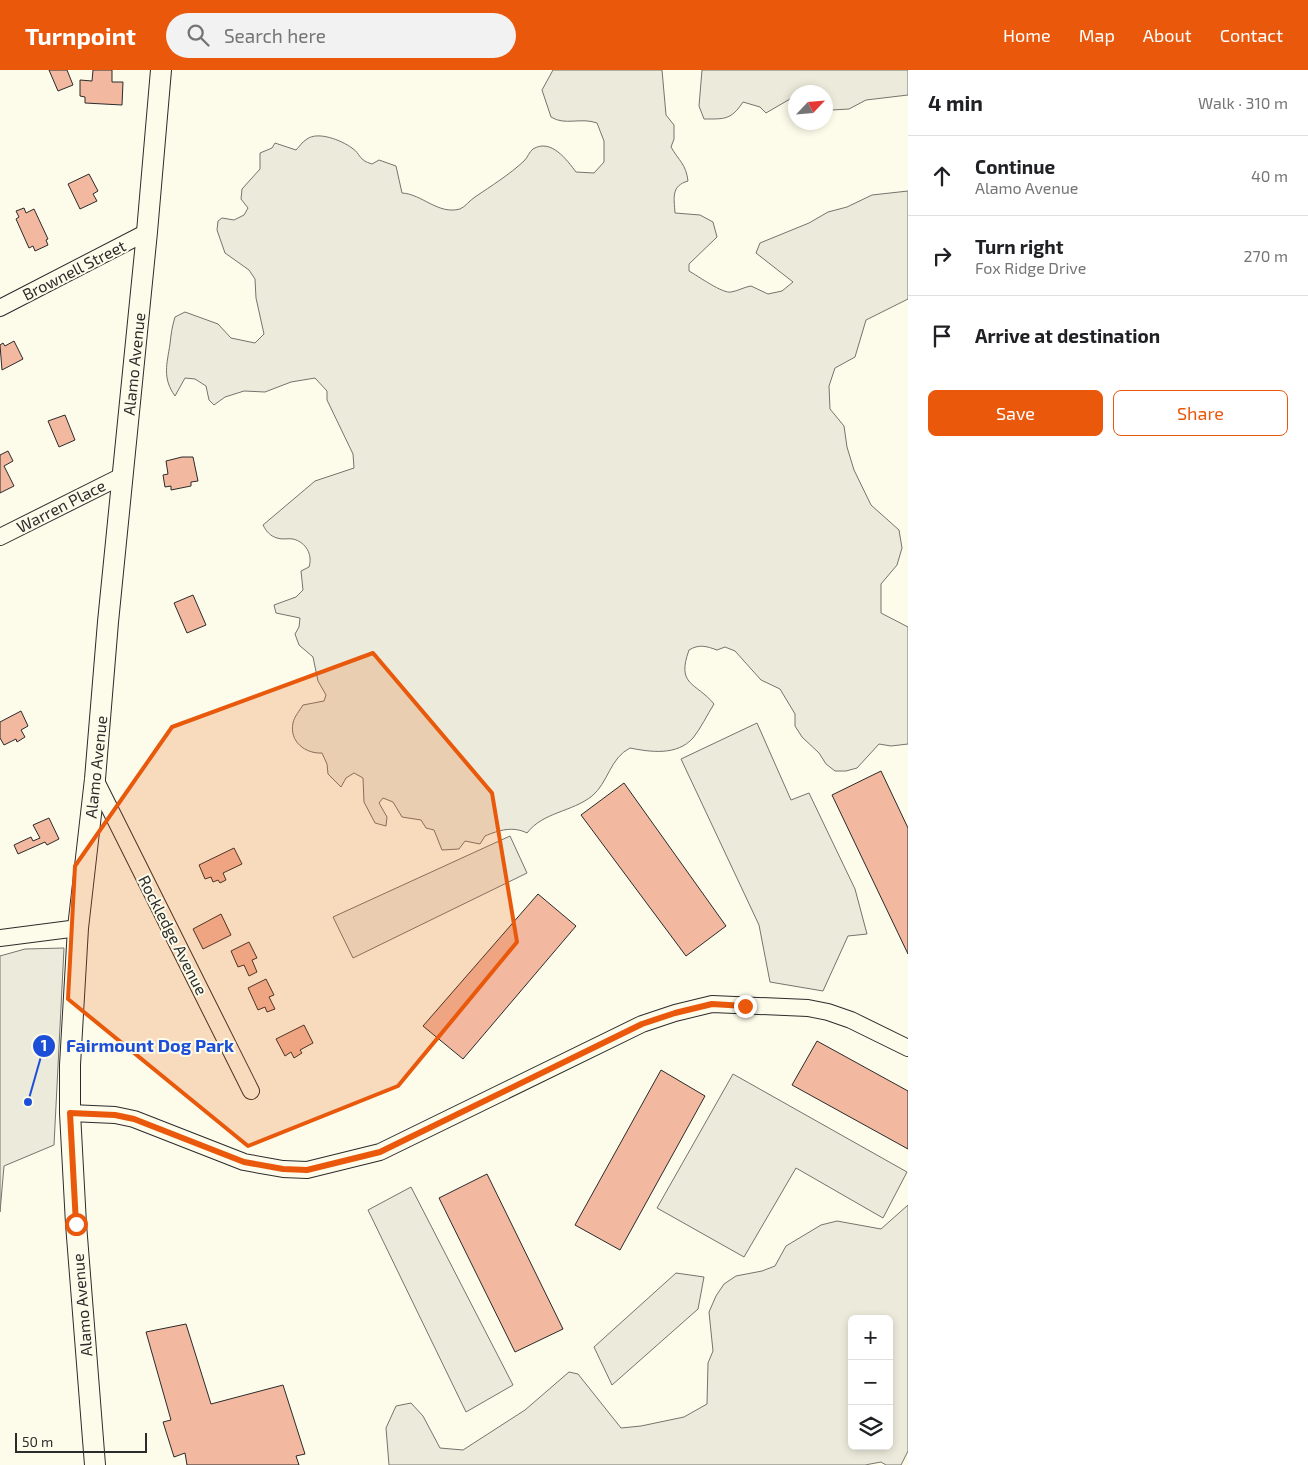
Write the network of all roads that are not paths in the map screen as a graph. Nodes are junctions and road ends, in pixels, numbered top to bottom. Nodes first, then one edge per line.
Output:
1 (161, 70) edge
2 (147, 232) junction
3 (0, 308) edge
4 (122, 476) junction
5 (0, 537) edge
6 (96, 779) junction
7 (78, 928) junction
8 (0, 938) edge
9 (902, 1045) edge
10 (251, 1091) dead end
11 (70, 1113) junction
12 (95, 1465) edge

1 - 2 street, Alamo Avenue
2 - 3 street, Brownell Street
2 - 4 street, Alamo Avenue
4 - 5 street, Warren Place
4 - 6 street, Alamo Avenue
6 - 7 street, Alamo Avenue
6 - 10 street, Rockledge Avenue
7 - 8 street
7 - 11 street, Alamo Avenue
9 - 11 street
11 - 12 street, Alamo Avenue

